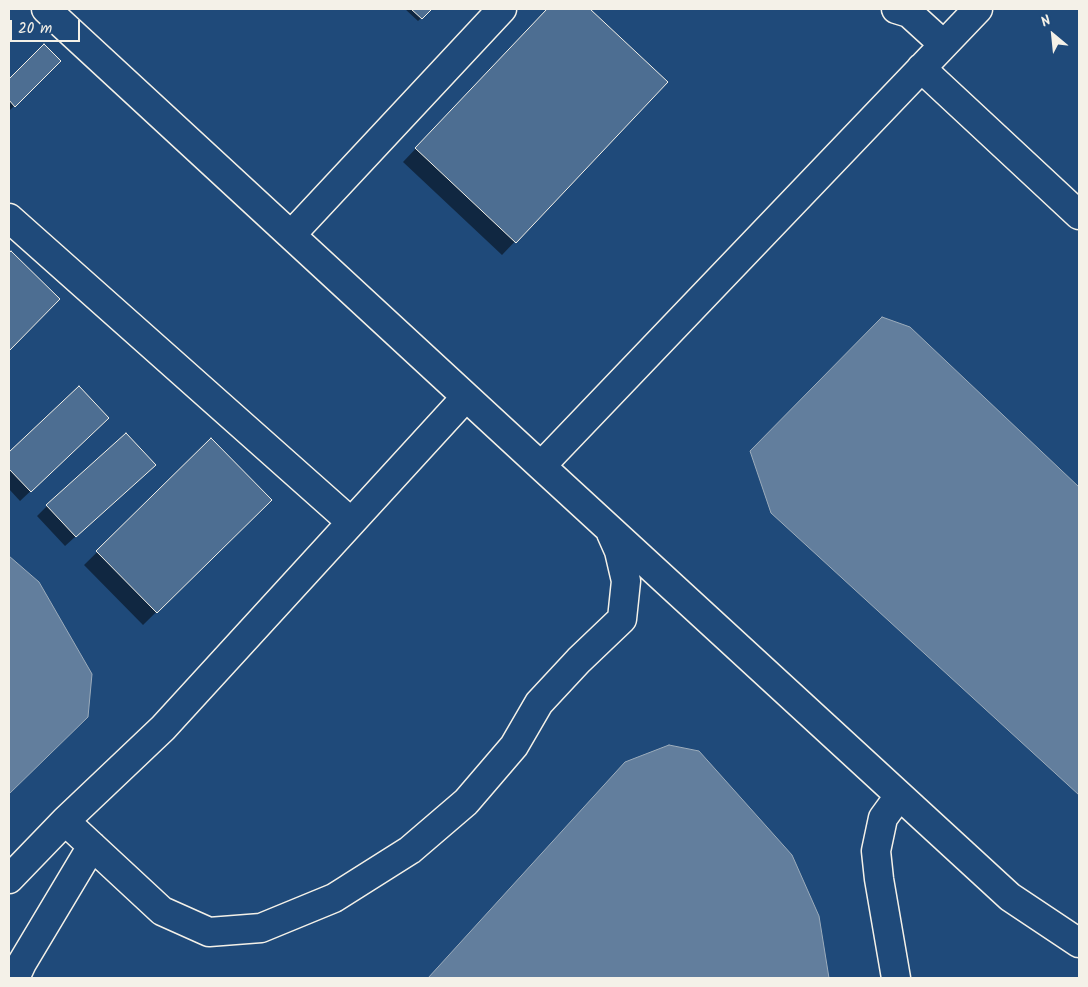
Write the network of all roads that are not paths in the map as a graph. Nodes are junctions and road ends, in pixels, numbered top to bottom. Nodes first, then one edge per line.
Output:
1 (46, 9) edge
2 (502, 9) edge
3 (896, 9) edge
4 (978, 9) edge
5 (944, 44) junction
6 (921, 68) junction
7 (1079, 215) edge
8 (9, 218) edge
9 (291, 236) junction
10 (466, 397) junction
11 (541, 466) junction
12 (351, 522) junction
13 (610, 530) junction
14 (900, 796) junction
15 (65, 821) junction
16 (92, 846) junction
17 (9, 879) edge
18 (1079, 943) edge
19 (15, 978) edge
20 (896, 978) edge

1 - 9 lane
2 - 9 lane
3 - 5 lane
4 - 5 lane
5 - 6 lane
6 - 7 lane
6 - 11 lane
8 - 12 lane
9 - 10 lane
10 - 11 lane
10 - 12 lane
11 - 13 lane
12 - 15 lane
13 - 14 lane
13 - 16 lane
14 - 18 lane
14 - 20 lane
15 - 16 lane
15 - 17 lane
16 - 19 lane

